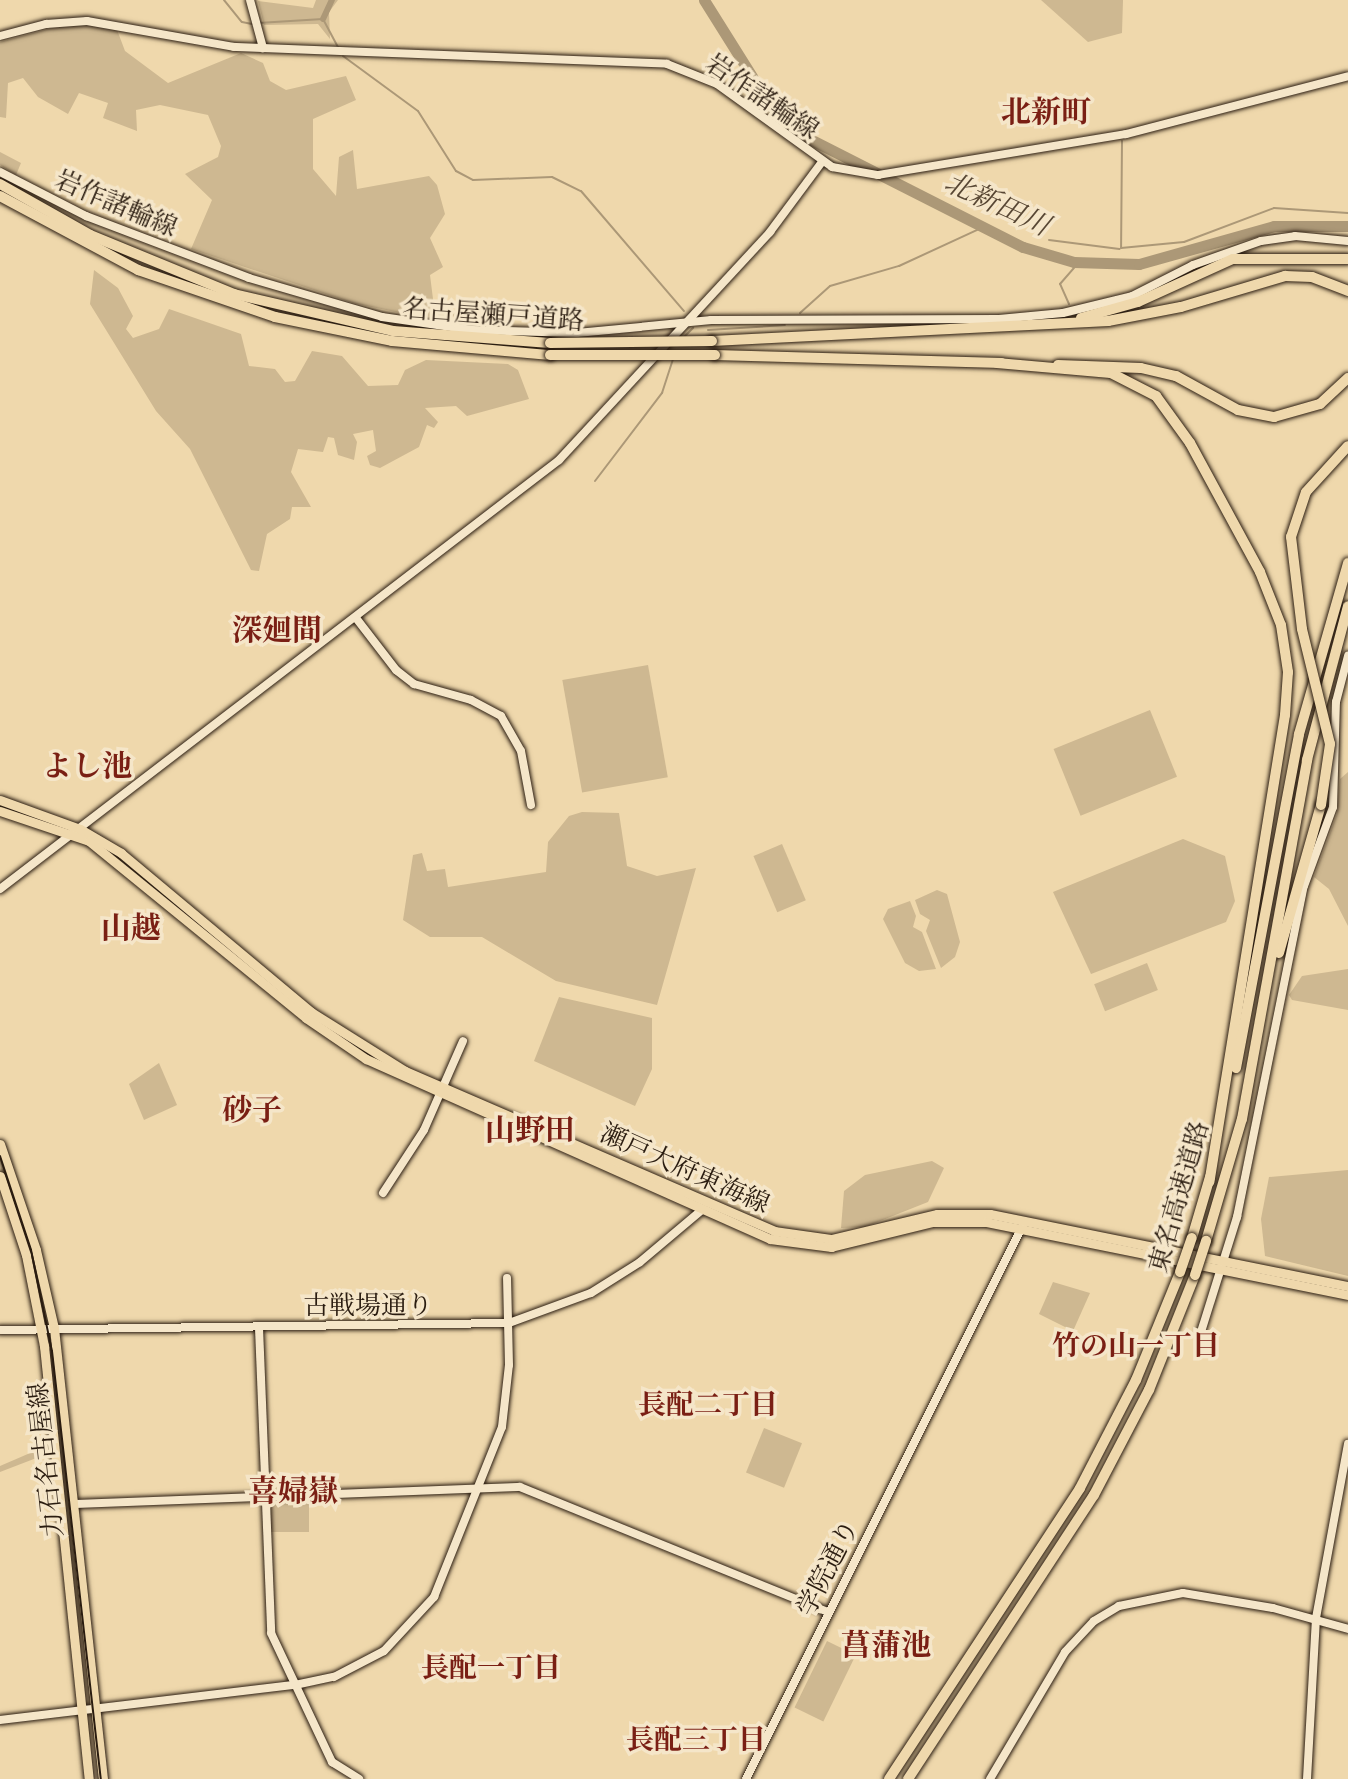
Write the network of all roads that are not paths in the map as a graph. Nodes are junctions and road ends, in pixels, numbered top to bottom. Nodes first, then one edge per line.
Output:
1 (250, 0) edge
2 (0, 36) edge
3 (263, 48) junction
4 (1348, 76) edge
5 (822, 162) junction
6 (0, 172) edge
7 (0, 184) edge
8 (0, 196) edge
9 (1348, 241) edge
10 (1348, 259) edge
11 (1348, 291) edge
12 (689, 321) junction
13 (1012, 326) junction
14 (550, 349) junction
15 (997, 363) junction
16 (1348, 378) edge
17 (1348, 446) edge
18 (1348, 563) edge
19 (1348, 606) edge
20 (356, 618) junction
21 (1348, 656) edge
22 (0, 800) edge
23 (531, 805) dead end
24 (0, 811) edge
25 (76, 832) junction
26 (0, 889) edge
27 (463, 1041) dead end
28 (440, 1091) junction
29 (1242, 1119) junction
30 (0, 1144) edge
31 (0, 1176) edge
32 (1209, 1182) junction
33 (383, 1193) dead end
34 (703, 1209) junction
35 (1024, 1218) junction
36 (1022, 1229) junction
37 (1225, 1264) junction
38 (507, 1278) dead end
39 (1348, 1286) edge
40 (1348, 1295) edge
41 (509, 1323) junction
42 (54, 1328) junction
43 (259, 1328) junction
44 (41, 1329) junction
45 (0, 1330) edge
46 (1201, 1332) dead end
47 (1348, 1444) edge
48 (480, 1487) junction
49 (266, 1495) junction
50 (73, 1504) junction
51 (828, 1612) junction
52 (1316, 1618) junction
53 (1348, 1629) edge
54 (295, 1685) junction
55 (95, 1709) junction
56 (82, 1711) junction
57 (0, 1720) edge
58 (89, 1779) edge
59 (103, 1779) edge
60 (359, 1779) edge
61 (746, 1779) edge
62 (889, 1779) edge
63 (908, 1779) edge
64 (990, 1779) edge
65 (1307, 1779) edge

1 - 3 street
2 - 3 street, 岩作諸輪線
3 - 5 street, 岩作諸輪線
4 - 5 street, 岩作諸輪線
5 - 12 street
6 - 12 street, 岩作諸輪線
7 - 14 highway, 名古屋瀬戸道路
8 - 14 highway, 名古屋瀬戸道路
9 - 12 street, 岩作諸輪線
10 - 13 highway
11 - 13 highway
12 - 20 street
13 - 14 highway, 名古屋瀬戸道路, bridge
14 - 15 highway, 名古屋瀬戸道路, bridge
15 - 16 highway
15 - 32 highway
17 - 29 highway, bridge
18 - 32 highway, 東名高速道路
19 - 29 highway, 東名高速道路
20 - 23 street
20 - 25 street
21 - 37 street
22 - 25 main road, 瀬戸大府東海線
24 - 25 main road, 瀬戸大府東海線
25 - 26 street
25 - 28 main road, 瀬戸大府東海線
27 - 28 street
28 - 33 street
28 - 34 main road, 瀬戸大府東海線
28 - 35 main road, 瀬戸大府東海線
29 - 63 highway, 東名高速道路, bridge
30 - 42 main road, 力石名古屋線
31 - 44 main road, 力石名古屋線
32 - 62 highway, 東名高速道路, bridge
34 - 36 main road, 瀬戸大府東海線
34 - 41 street, 古戦場通り
35 - 36 street, 学院通り
35 - 37 main road, 瀬戸大府東海線
36 - 37 main road, 瀬戸大府東海線
36 - 51 street, 学院通り
37 - 39 main road, 瀬戸大府東海線
37 - 40 main road, 瀬戸大府東海線
37 - 46 street
38 - 41 street
41 - 43 street, 古戦場通り
41 - 48 street
42 - 43 street, 古戦場通り
42 - 44 street, 古戦場通り
42 - 50 main road, 力石名古屋線
43 - 49 street
44 - 45 street, 古戦場通り
44 - 56 main road, 力石名古屋線
47 - 52 street
48 - 49 street
48 - 51 street
48 - 54 street
49 - 50 street
49 - 54 street
50 - 55 main road, 力石名古屋線
51 - 61 street, 学院通り
52 - 53 street
52 - 64 street
52 - 65 street
54 - 55 street
54 - 60 street
55 - 56 street
55 - 59 main road, 力石名古屋線
56 - 57 street
56 - 58 main road, 力石名古屋線

